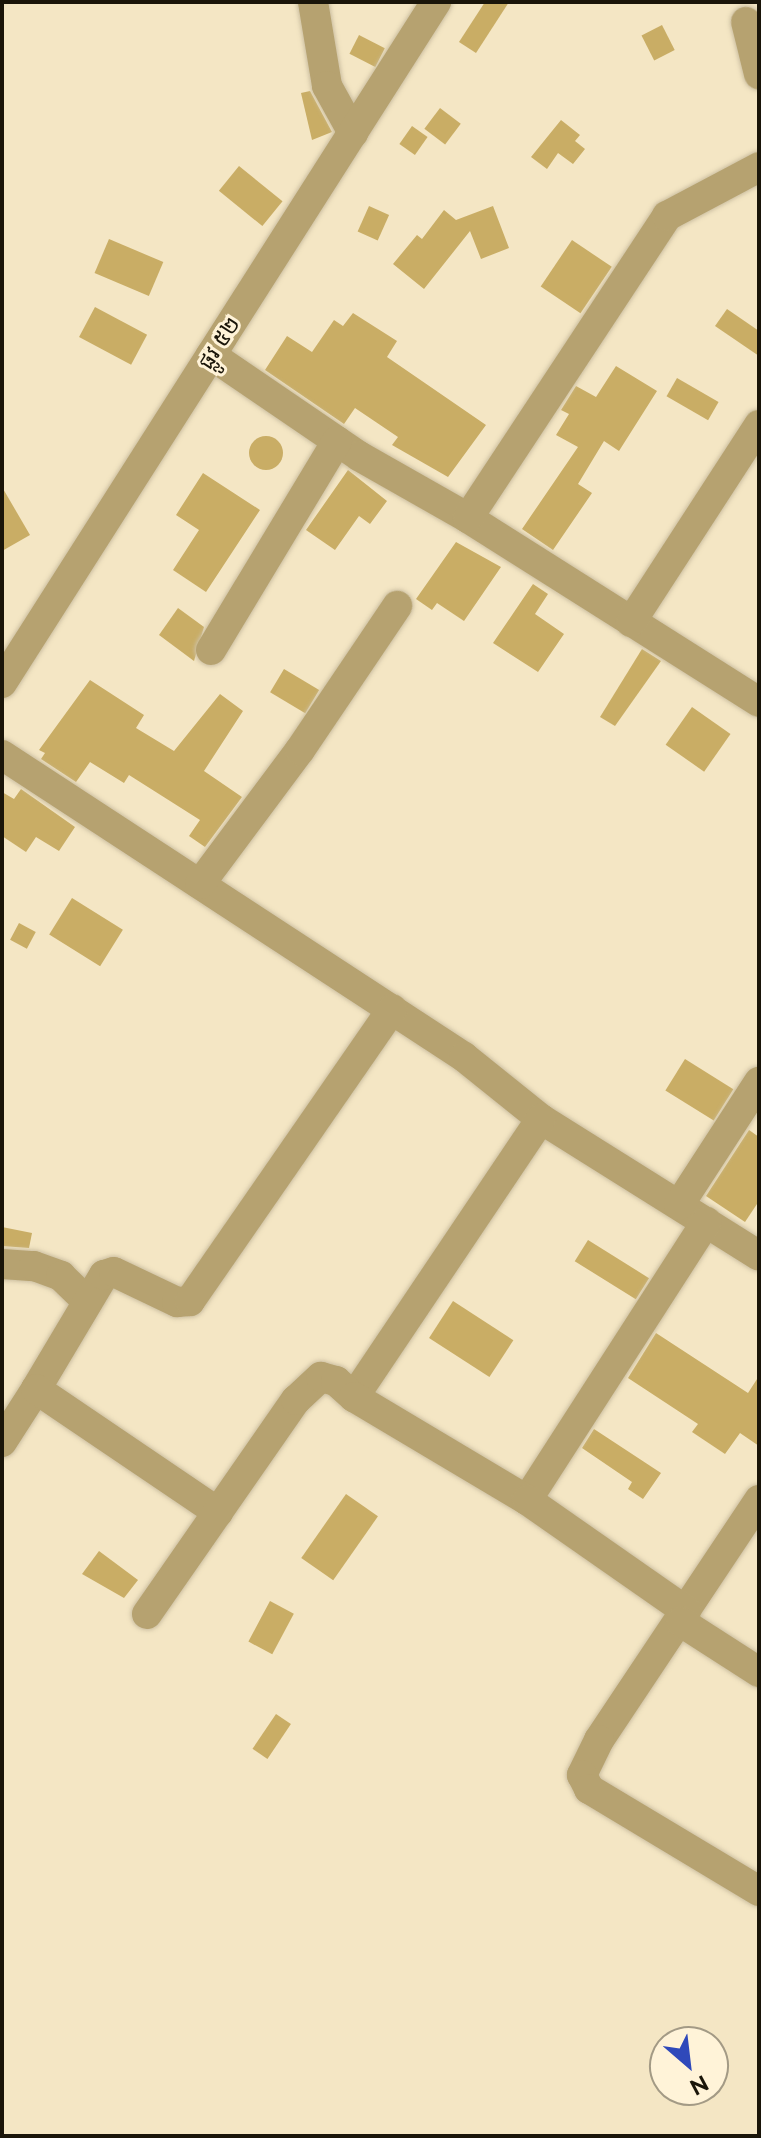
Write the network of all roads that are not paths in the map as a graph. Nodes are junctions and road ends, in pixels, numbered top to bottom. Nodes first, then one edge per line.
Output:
1 (313, 2) edge
2 (436, 2) edge
3 (746, 22) dead end
4 (759, 74) edge
5 (353, 133) junction
6 (759, 167) edge
7 (211, 355) junction
8 (759, 425) edge
9 (337, 441) junction
10 (468, 518) junction
11 (397, 606) dead end
12 (631, 622) junction
13 (211, 650) dead end
14 (2, 683) edge
15 (759, 702) edge
16 (2, 755) edge
17 (200, 884) junction
18 (392, 1009) junction
19 (759, 1082) edge
20 (541, 1119) junction
21 (679, 1205) junction
22 (706, 1222) junction
23 (759, 1256) edge
24 (2, 1264) edge
25 (88, 1302) junction
26 (36, 1389) junction
27 (354, 1397) junction
28 (2, 1442) edge
29 (527, 1500) junction
30 (759, 1500) edge
31 (218, 1512) junction
32 (147, 1614) dead end
33 (684, 1616) junction
34 (759, 1672) edge
35 (759, 1891) edge

1 - 5 street
2 - 5 street, ផ្លូវ ៥២
3 - 4 street
5 - 7 street, ផ្លូវ ៥២
6 - 10 street
7 - 9 street
7 - 14 street, ផ្លូវ ៥២
8 - 12 street
9 - 10 street
9 - 13 street
10 - 12 street
11 - 17 street
12 - 15 street
16 - 17 street
17 - 18 street
18 - 20 street
18 - 25 street
19 - 21 street
20 - 21 street
20 - 27 street
21 - 22 street
22 - 23 street
22 - 29 street
24 - 25 street
25 - 26 street
26 - 28 street
26 - 31 street
27 - 29 street
27 - 31 street
29 - 33 street
30 - 33 street
31 - 32 street
33 - 34 street
33 - 35 street

